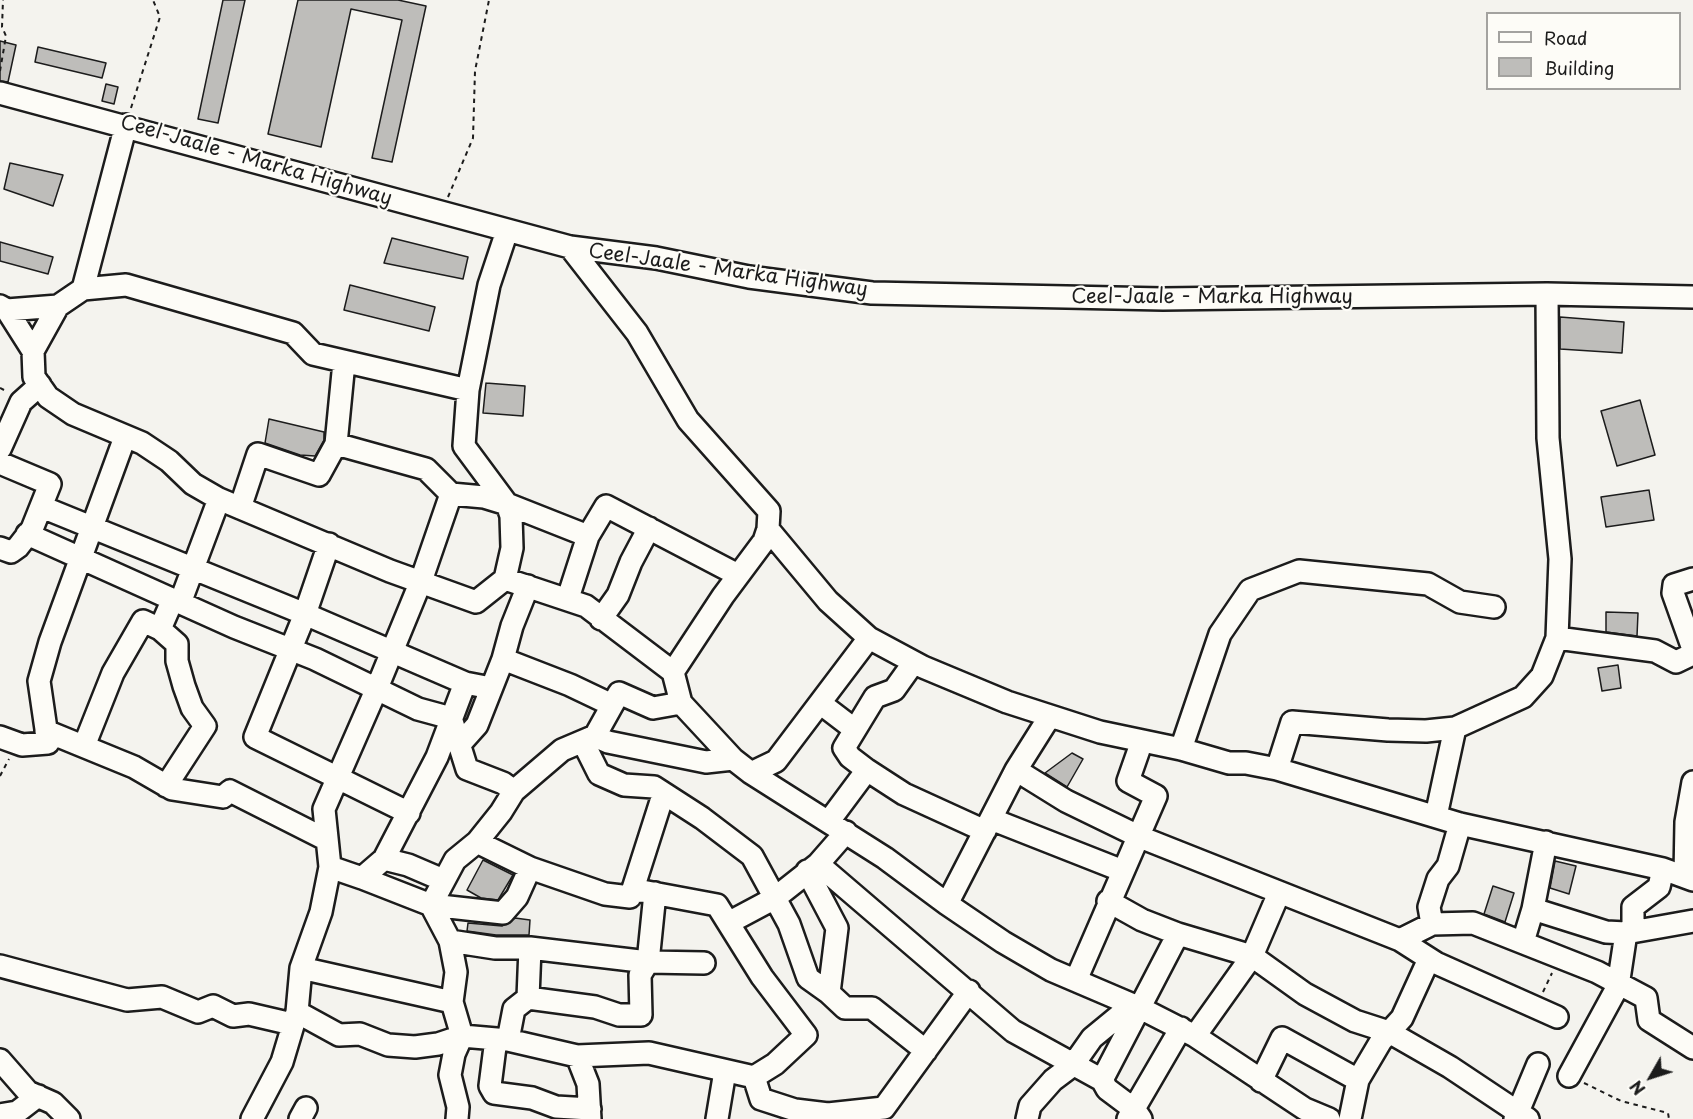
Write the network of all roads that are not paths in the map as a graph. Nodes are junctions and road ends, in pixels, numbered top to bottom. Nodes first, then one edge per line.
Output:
1 (0, 93) edge
2 (126, 125) junction
3 (507, 231) junction
4 (570, 247) junction
5 (83, 288) junction
6 (1547, 294) junction
7 (1693, 297) edge
8 (58, 306) junction
9 (4, 308) edge
10 (33, 351) junction
11 (344, 362) junction
12 (40, 385) junction
13 (468, 390) junction
14 (125, 437) junction
15 (336, 444) junction
16 (0, 449) edge
17 (0, 463) edge
18 (451, 494) junction
19 (219, 499) junction
20 (507, 504) junction
21 (42, 507) junction
22 (240, 508) junction
23 (92, 528) junction
24 (650, 528) junction
25 (768, 529) junction
26 (27, 534) junction
27 (588, 536) junction
28 (329, 544) junction
29 (0, 548) edge
30 (80, 558) junction
31 (192, 568) junction
32 (738, 575) junction
33 (505, 579) junction
34 (1693, 579) edge
35 (421, 581) junction
36 (528, 586) junction
37 (568, 598) junction
38 (177, 601) junction
39 (1494, 607) dead end
40 (305, 614) junction
41 (601, 619) junction
42 (160, 629) junction
43 (869, 638) junction
44 (1557, 638) junction
45 (292, 649) junction
46 (1693, 649) edge
47 (392, 651) junction
48 (1693, 654) edge
49 (503, 658) junction
50 (914, 662) junction
51 (674, 672) junction
52 (465, 683) junction
53 (377, 688) junction
54 (491, 688) junction
55 (681, 703) junction
56 (820, 703) junction
57 (612, 705) junction
58 (1050, 716) junction
59 (452, 718) junction
60 (1455, 728) junction
61 (854, 729) junction
62 (46, 731) junction
63 (0, 736) edge
64 (589, 739) junction
65 (1142, 741) junction
66 (460, 744) junction
67 (84, 746) junction
68 (1181, 749) junction
69 (661, 754) junction
70 (733, 759) junction
71 (1277, 769) junction
72 (867, 770) junction
73 (1016, 770) junction
74 (751, 773) junction
75 (336, 777) junction
76 (1693, 782) edge
77 (166, 786) junction
78 (514, 791) junction
79 (659, 791) junction
80 (409, 813) junction
81 (1436, 816) junction
82 (1460, 824) junction
83 (988, 825) junction
84 (837, 827) junction
85 (1140, 837) junction
86 (325, 839) junction
87 (477, 842) junction
88 (1546, 842) junction
89 (384, 860) junction
90 (330, 867) junction
91 (530, 868) junction
92 (813, 868) junction
93 (1663, 868) junction
94 (1123, 871) junction
95 (362, 878) junction
96 (1689, 878) edge
97 (443, 880) junction
98 (632, 892) junction
99 (655, 893) junction
100 (1279, 893) junction
101 (775, 898) junction
102 (1108, 901) junction
103 (947, 904) junction
104 (430, 905) junction
105 (1533, 909) junction
106 (1693, 921) edge
107 (730, 922) junction
108 (1432, 924) junction
109 (1629, 932) junction
110 (1178, 934) junction
111 (1400, 940) junction
112 (450, 941) junction
113 (1523, 942) junction
114 (530, 948) junction
115 (1252, 956) junction
116 (1429, 959) junction
117 (648, 962) junction
118 (704, 963) dead end
119 (0, 966) edge
120 (301, 968) junction
121 (1076, 980) junction
122 (1618, 984) junction
123 (969, 991) junction
124 (829, 993) junction
125 (528, 998) junction
126 (452, 1002) junction
127 (1140, 1008) junction
128 (1557, 1017) dead end
129 (294, 1018) junction
130 (1188, 1032) junction
131 (1389, 1032) junction
132 (462, 1036) junction
133 (502, 1039) junction
134 (1693, 1048) edge
135 (926, 1051) junction
136 (577, 1056) junction
137 (0, 1060) edge
138 (1538, 1064) dead end
139 (1073, 1065) junction
140 (725, 1071) junction
141 (1569, 1076) road end
142 (754, 1077) junction
143 (1102, 1080) junction
144 (1358, 1080) junction
145 (1261, 1081) junction
146 (38, 1096) junction
147 (590, 1114) edge
148 (1306, 1114) edge
149 (0, 1115) edge
150 (858, 1115) edge
151 (1135, 1116) edge
152 (1520, 1117) edge
153 (69, 1119) edge
154 (252, 1119) edge
155 (457, 1119) edge
156 (717, 1119) edge
157 (1028, 1119) edge
158 (1329, 1119) edge
159 (1350, 1119) edge

1 - 2 street, Ceel-Jaale - Marka Highway
2 - 3 street, Ceel-Jaale - Marka Highway
2 - 5 street
3 - 4 street, Ceel-Jaale - Marka Highway
3 - 13 street
4 - 6 street, Ceel-Jaale - Marka Highway
4 - 25 street
5 - 8 street
5 - 11 street
6 - 7 street, Ceel-Jaale - Marka Highway
6 - 44 street
8 - 9 street
8 - 10 street
9 - 10 street
10 - 12 street
11 - 13 street
11 - 15 street
12 - 14 street
12 - 16 street
13 - 20 street
14 - 19 street
14 - 23 street
15 - 18 street
15 - 22 street
17 - 21 street
18 - 20 street
18 - 35 street
19 - 22 street
19 - 31 street
20 - 27 street
20 - 33 street
21 - 23 street
21 - 26 street
22 - 28 street
23 - 30 street
23 - 31 street
24 - 27 street
24 - 32 street
24 - 41 street
25 - 32 street
25 - 43 street
26 - 29 street
26 - 30 street
27 - 37 street
28 - 35 street
28 - 40 street
30 - 38 street
30 - 62 street
31 - 38 street
31 - 40 street
32 - 51 street
33 - 35 street
33 - 36 street
34 - 46 street
35 - 47 street
36 - 37 street
36 - 49 street
37 - 41 street
38 - 42 street
38 - 45 street
39 - 68 street
40 - 45 street
40 - 47 street
41 - 51 street
42 - 67 street
42 - 77 street
43 - 50 street
43 - 56 street
44 - 48 street
44 - 60 street
45 - 53 street
45 - 75 street
47 - 52 street
47 - 53 street
49 - 54 street
49 - 57 street
50 - 58 street
50 - 61 street
51 - 55 street
52 - 54 street
52 - 59 street
53 - 59 street
53 - 75 street
54 - 66 street
55 - 57 street
55 - 70 street
56 - 61 street
56 - 74 street
57 - 64 street
58 - 65 street
58 - 73 street
59 - 66 street
59 - 80 street
60 - 71 street
60 - 81 street
61 - 72 street
62 - 63 street
62 - 67 street
64 - 69 street
64 - 78 street
64 - 79 street
65 - 68 street
65 - 85 street
66 - 78 street
67 - 77 street
68 - 71 street
69 - 70 street
69 - 79 street
70 - 74 street
71 - 81 street
72 - 83 street
72 - 84 street
73 - 83 street
73 - 85 street
74 - 84 street
75 - 80 street
75 - 86 street
76 - 96 street
77 - 86 street
78 - 87 street
79 - 98 street
79 - 101 street
80 - 89 street
81 - 82 street
82 - 88 street
82 - 108 street
83 - 94 street
83 - 103 street
84 - 92 street
84 - 103 street
85 - 94 street
85 - 100 street
86 - 90 street
87 - 91 street
87 - 97 street
88 - 93 street
88 - 105 street
89 - 95 street
89 - 97 street
90 - 95 street
90 - 120 street
91 - 98 street
91 - 104 street
92 - 101 street
92 - 123 street
92 - 124 street
93 - 96 street
93 - 109 street
94 - 102 street
95 - 104 street
97 - 104 street
98 - 99 street
99 - 107 street
99 - 117 street
100 - 111 street
100 - 115 street
101 - 107 street
101 - 124 street
102 - 110 street
102 - 121 street
103 - 121 street
104 - 112 street
105 - 109 street
105 - 113 street
106 - 109 street
107 - 142 street
108 - 111 street
108 - 113 street
109 - 122 street
110 - 115 street
110 - 127 street
111 - 116 street
112 - 114 street
112 - 126 street
113 - 122 street
114 - 117 street
114 - 125 street
115 - 130 street
115 - 131 street
116 - 128 street
116 - 131 street
117 - 118 street
117 - 125 street
119 - 129 street
120 - 126 street
120 - 129 street
121 - 127 street
122 - 134 street
122 - 141 street
123 - 135 street
123 - 139 street
124 - 135 street
125 - 133 street
126 - 132 street
127 - 130 street
127 - 139 street
127 - 143 street
129 - 132 street
129 - 154 street
130 - 145 street
130 - 151 street
131 - 144 street
131 - 152 street
132 - 133 street
132 - 155 street
133 - 136 street
133 - 147 street
135 - 150 street
136 - 140 street
136 - 147 street
137 - 146 street
138 - 152 street
139 - 143 street
139 - 157 street
140 - 142 street
140 - 156 street
142 - 150 street
143 - 151 street
144 - 145 street
144 - 159 street
145 - 148 street
146 - 149 street
146 - 153 street
148 - 158 street

